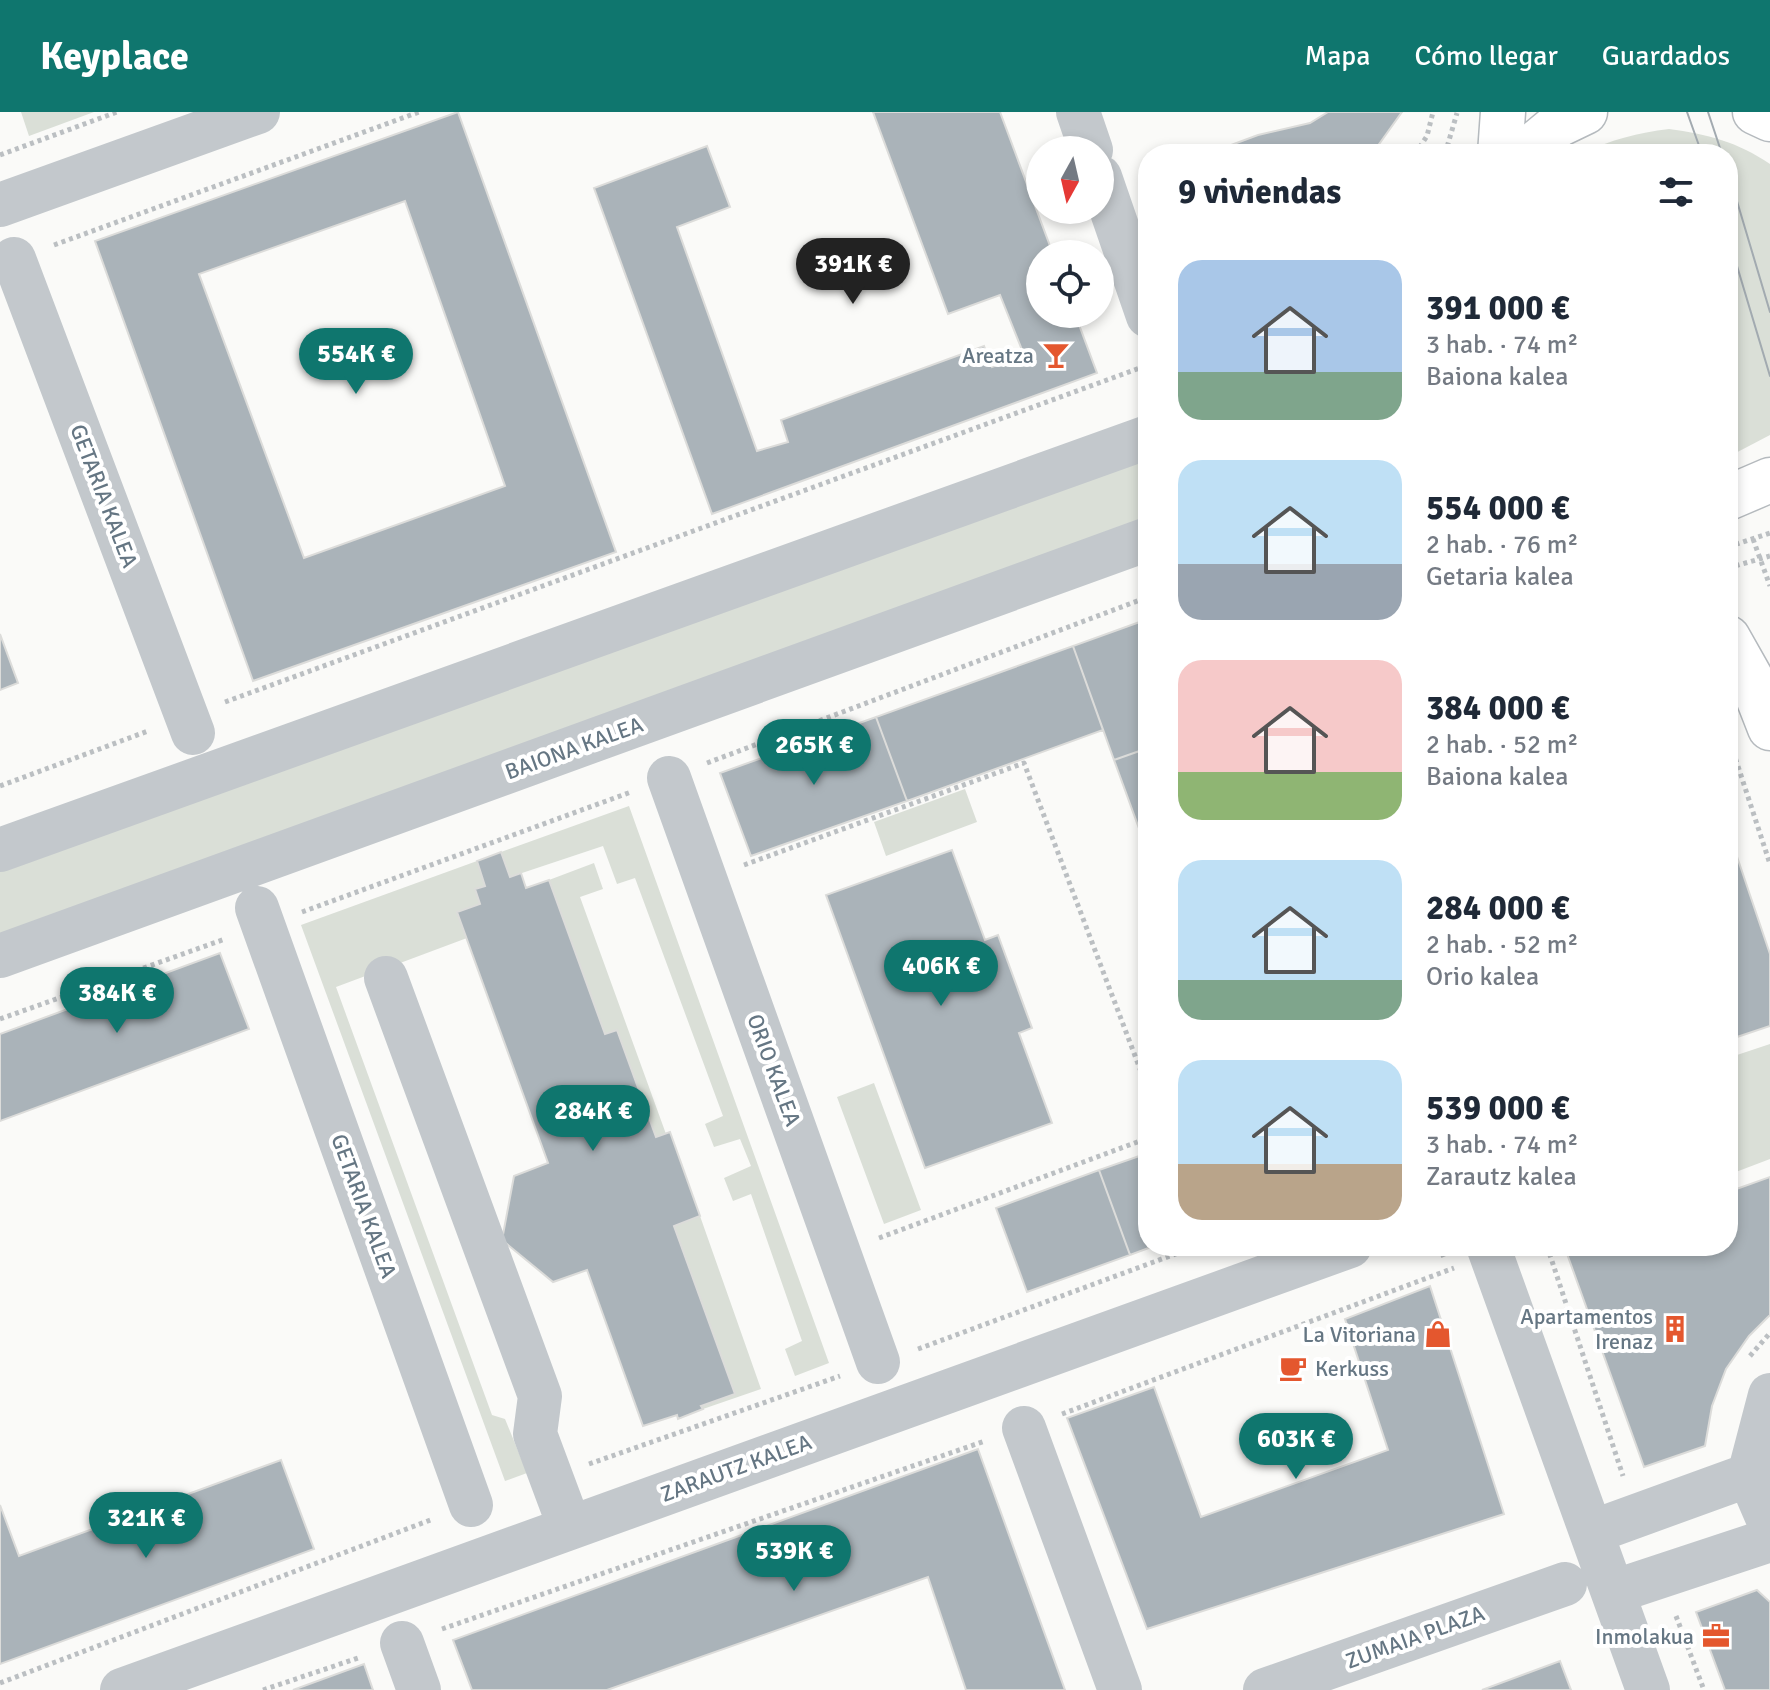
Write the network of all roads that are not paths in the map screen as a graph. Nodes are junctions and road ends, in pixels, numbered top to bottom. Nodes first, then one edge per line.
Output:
1 (258, 112) edge
2 (1078, 112) edge
3 (1503, 112) edge
4 (1585, 112) edge
5 (1755, 112) edge
6 (1770, 119) edge
7 (1086, 136) edge
8 (1501, 144) edge
9 (1535, 144) edge
10 (0, 205) edge
11 (1114, 218) edge
12 (14, 259) road end
13 (1138, 287) edge
14 (1138, 441) edge
15 (1770, 480) edge
16 (1738, 494) edge
17 (1138, 543) edge
18 (1738, 656) edge
19 (190, 725) road end
20 (1770, 728) edge
21 (669, 778) road end
22 (0, 850) edge
23 (260, 917) road end
24 (0, 956) edge
25 (386, 978) dead end
26 (1322, 1256) edge
27 (1491, 1256) edge
28 (878, 1362) road end
29 (1770, 1395) edge
30 (1024, 1428) road end
31 (1749, 1475) junction
32 (471, 1505) road end
33 (1770, 1524) edge
34 (570, 1528) junction
35 (1592, 1532) junction
36 (1770, 1540) edge
37 (1565, 1584) dead end
38 (1613, 1592) junction
39 (402, 1643) road end
40 (122, 1690) edge
41 (419, 1690) edge
42 (1120, 1690) edge
43 (1265, 1690) edge
44 (1648, 1690) edge

1 - 10 street
2 - 7 street
3 - 8 main road
4 - 9 main road
5 - 6 main road
11 - 13 street
12 - 19 street, GETARIA KALEA
14 - 22 street
15 - 16 main road
17 - 24 street, BAIONA KALEA
18 - 20 main road
21 - 28 street, ORIO KALEA
23 - 32 street, GETARIA KALEA
25 - 34 street
26 - 34 street, ZARAUTZ KALEA
27 - 35 street
29 - 31 street
30 - 42 street
31 - 33 street
31 - 35 street
34 - 40 street, ZARAUTZ KALEA
35 - 38 street
36 - 38 street
37 - 43 street, ZUMAIA PLAZA
38 - 44 street
39 - 41 street

